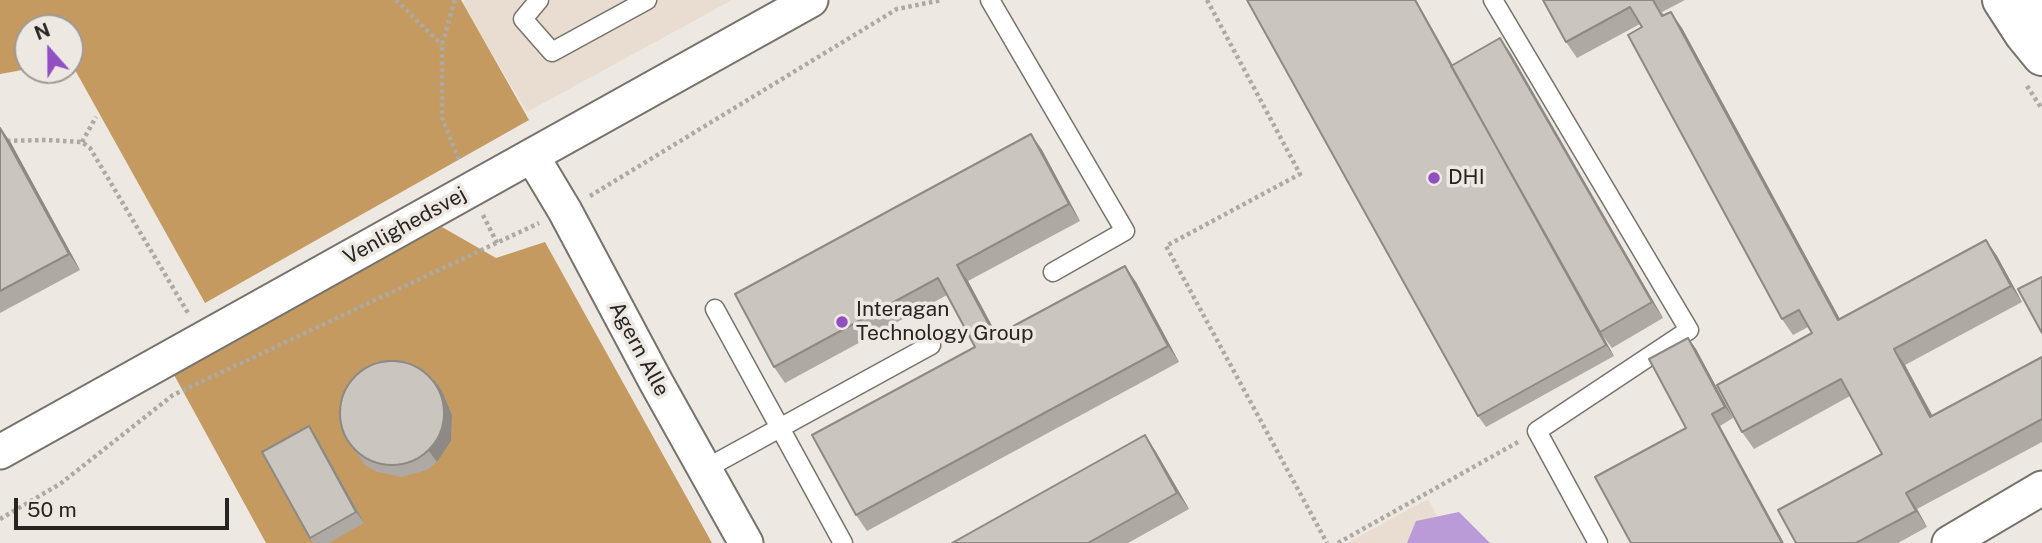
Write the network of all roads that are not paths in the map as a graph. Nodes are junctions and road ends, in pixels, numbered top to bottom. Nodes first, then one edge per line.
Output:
1 (539, 0) edge
2 (647, 0) edge
3 (811, 0) edge
4 (990, 0) edge
5 (1493, 0) edge
6 (2002, 0) edge
7 (2035, 0) edge
8 (2042, 14) edge
9 (2042, 56) edge
10 (532, 156) junction
11 (1053, 272) dead end
12 (715, 309) dead end
13 (931, 345) dead end
14 (780, 427) junction
15 (0, 452) edge
16 (705, 469) junction
17 (2042, 488) edge
18 (746, 543) edge
19 (844, 543) edge
20 (1598, 543) edge
21 (1949, 543) edge

1 - 2 lane
3 - 10 street, Venlighedsvej
4 - 11 lane
5 - 20 lane
6 - 9 main road
7 - 8 main road
10 - 15 street, Venlighedsvej
10 - 16 street, Agern Alle
12 - 14 lane
13 - 14 lane
14 - 16 lane
14 - 19 lane
16 - 18 street, Agern Alle
17 - 21 street

